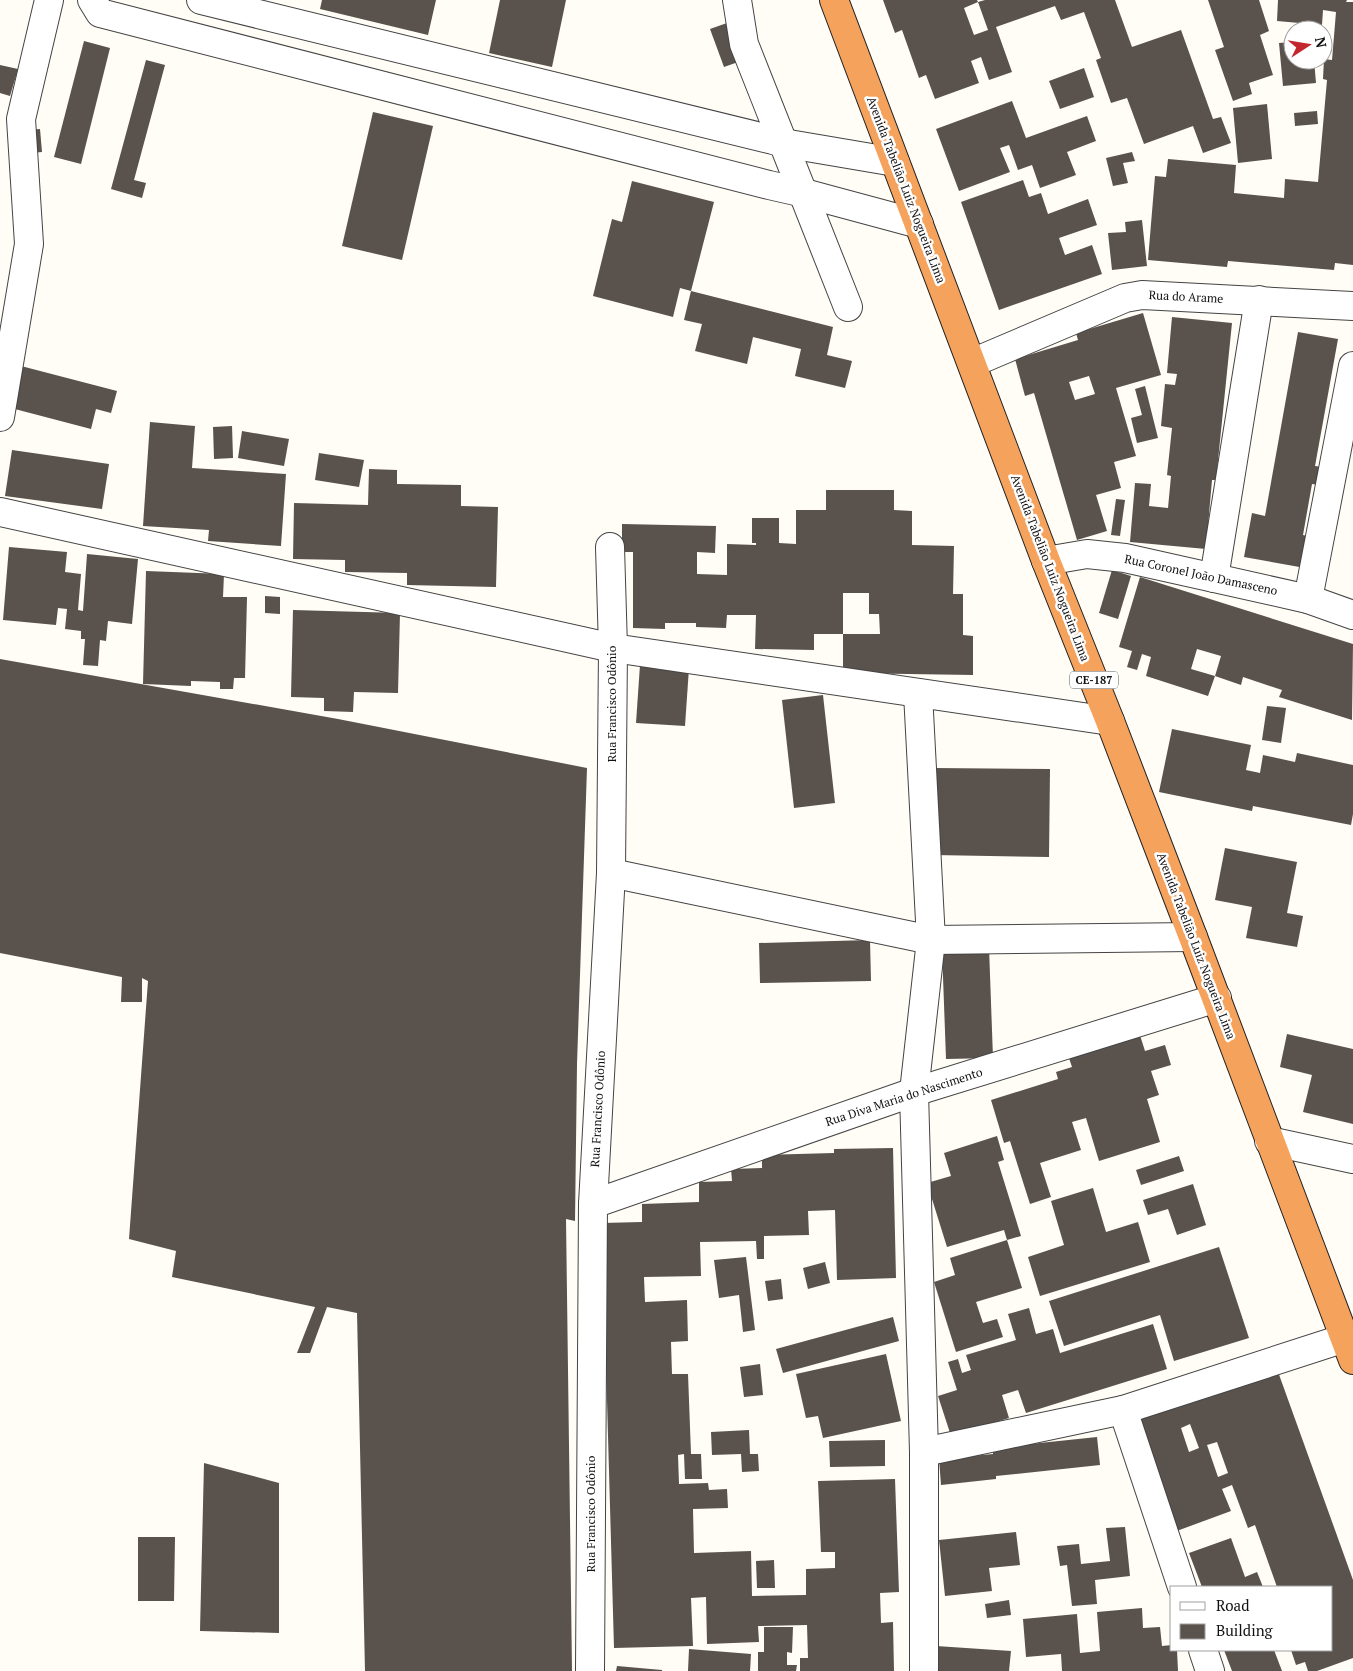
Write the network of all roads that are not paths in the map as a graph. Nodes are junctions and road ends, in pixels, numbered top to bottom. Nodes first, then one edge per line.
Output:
1 (49, 0) edge
2 (92, 0) edge
3 (201, 0) edge
4 (737, 0) edge
5 (834, 0) edge
6 (782, 143) junction
7 (895, 162) junction
8 (804, 193) junction
9 (919, 224) junction
10 (1259, 300) junction
11 (1353, 306) edge
12 (848, 307) dead end
13 (972, 363) junction
14 (1353, 366) edge
15 (0, 417) edge
16 (0, 512) edge
17 (610, 546) dead end
18 (1046, 561) junction
19 (1214, 578) junction
20 (1308, 599) junction
21 (1353, 615) edge
22 (613, 648) junction
23 (918, 693) junction
24 (1110, 721) junction
25 (610, 873) junction
26 (1193, 937) junction
27 (931, 940) junction
28 (1217, 998) junction
29 (914, 1092) junction
30 (1269, 1141) junction
31 (1353, 1159) edge
32 (593, 1204) junction
33 (1349, 1349) edge
34 (1123, 1410) junction
35 (924, 1452) junction
36 (1182, 1586) edge
37 (1203, 1651) edge
38 (590, 1671) edge
39 (924, 1671) edge
40 (1210, 1671) edge

1 - 15 street
2 - 8 street
3 - 6 street
4 - 6 street
5 - 7 highway, Avenida Tabelião Luiz Nogueira Lima / CE-187
6 - 7 street
6 - 8 street
7 - 9 highway, Avenida Tabelião Luiz Nogueira Lima / CE-187
8 - 9 street
8 - 12 street
9 - 13 highway, Avenida Tabelião Luiz Nogueira Lima / CE-187
10 - 11 street, Rua do Arame
10 - 13 street, Rua do Arame
10 - 19 street
13 - 18 highway, Avenida Tabelião Luiz Nogueira Lima / CE-187
14 - 20 street
16 - 22 street
17 - 22 street, Rua Francisco Odônio
18 - 19 street, Rua Coronel João Damasceno
18 - 24 highway, Avenida Tabelião Luiz Nogueira Lima / CE-187
19 - 20 street, Rua Coronel João Damasceno
20 - 21 street, Rua Coronel João Damasceno
22 - 23 street
22 - 25 street, Rua Francisco Odônio
23 - 24 street
23 - 27 street
24 - 26 highway, Avenida Tabelião Luiz Nogueira Lima / CE-187
25 - 27 street
25 - 32 street, Rua Francisco Odônio
26 - 27 street
26 - 28 highway, Avenida Tabelião Luiz Nogueira Lima / CE-187
27 - 29 street
28 - 29 street, Rua Diva Maria do Nascimento
28 - 30 highway, Avenida Tabelião Luiz Nogueira Lima / CE-187
29 - 32 street, Rua Diva Maria do Nascimento
29 - 35 street
30 - 31 street
30 - 33 highway, Avenida Tabelião Luiz Nogueira Lima / CE-187
32 - 38 street, Rua Francisco Odônio
33 - 34 street
34 - 35 street
34 - 36 street
35 - 39 street
37 - 40 street

